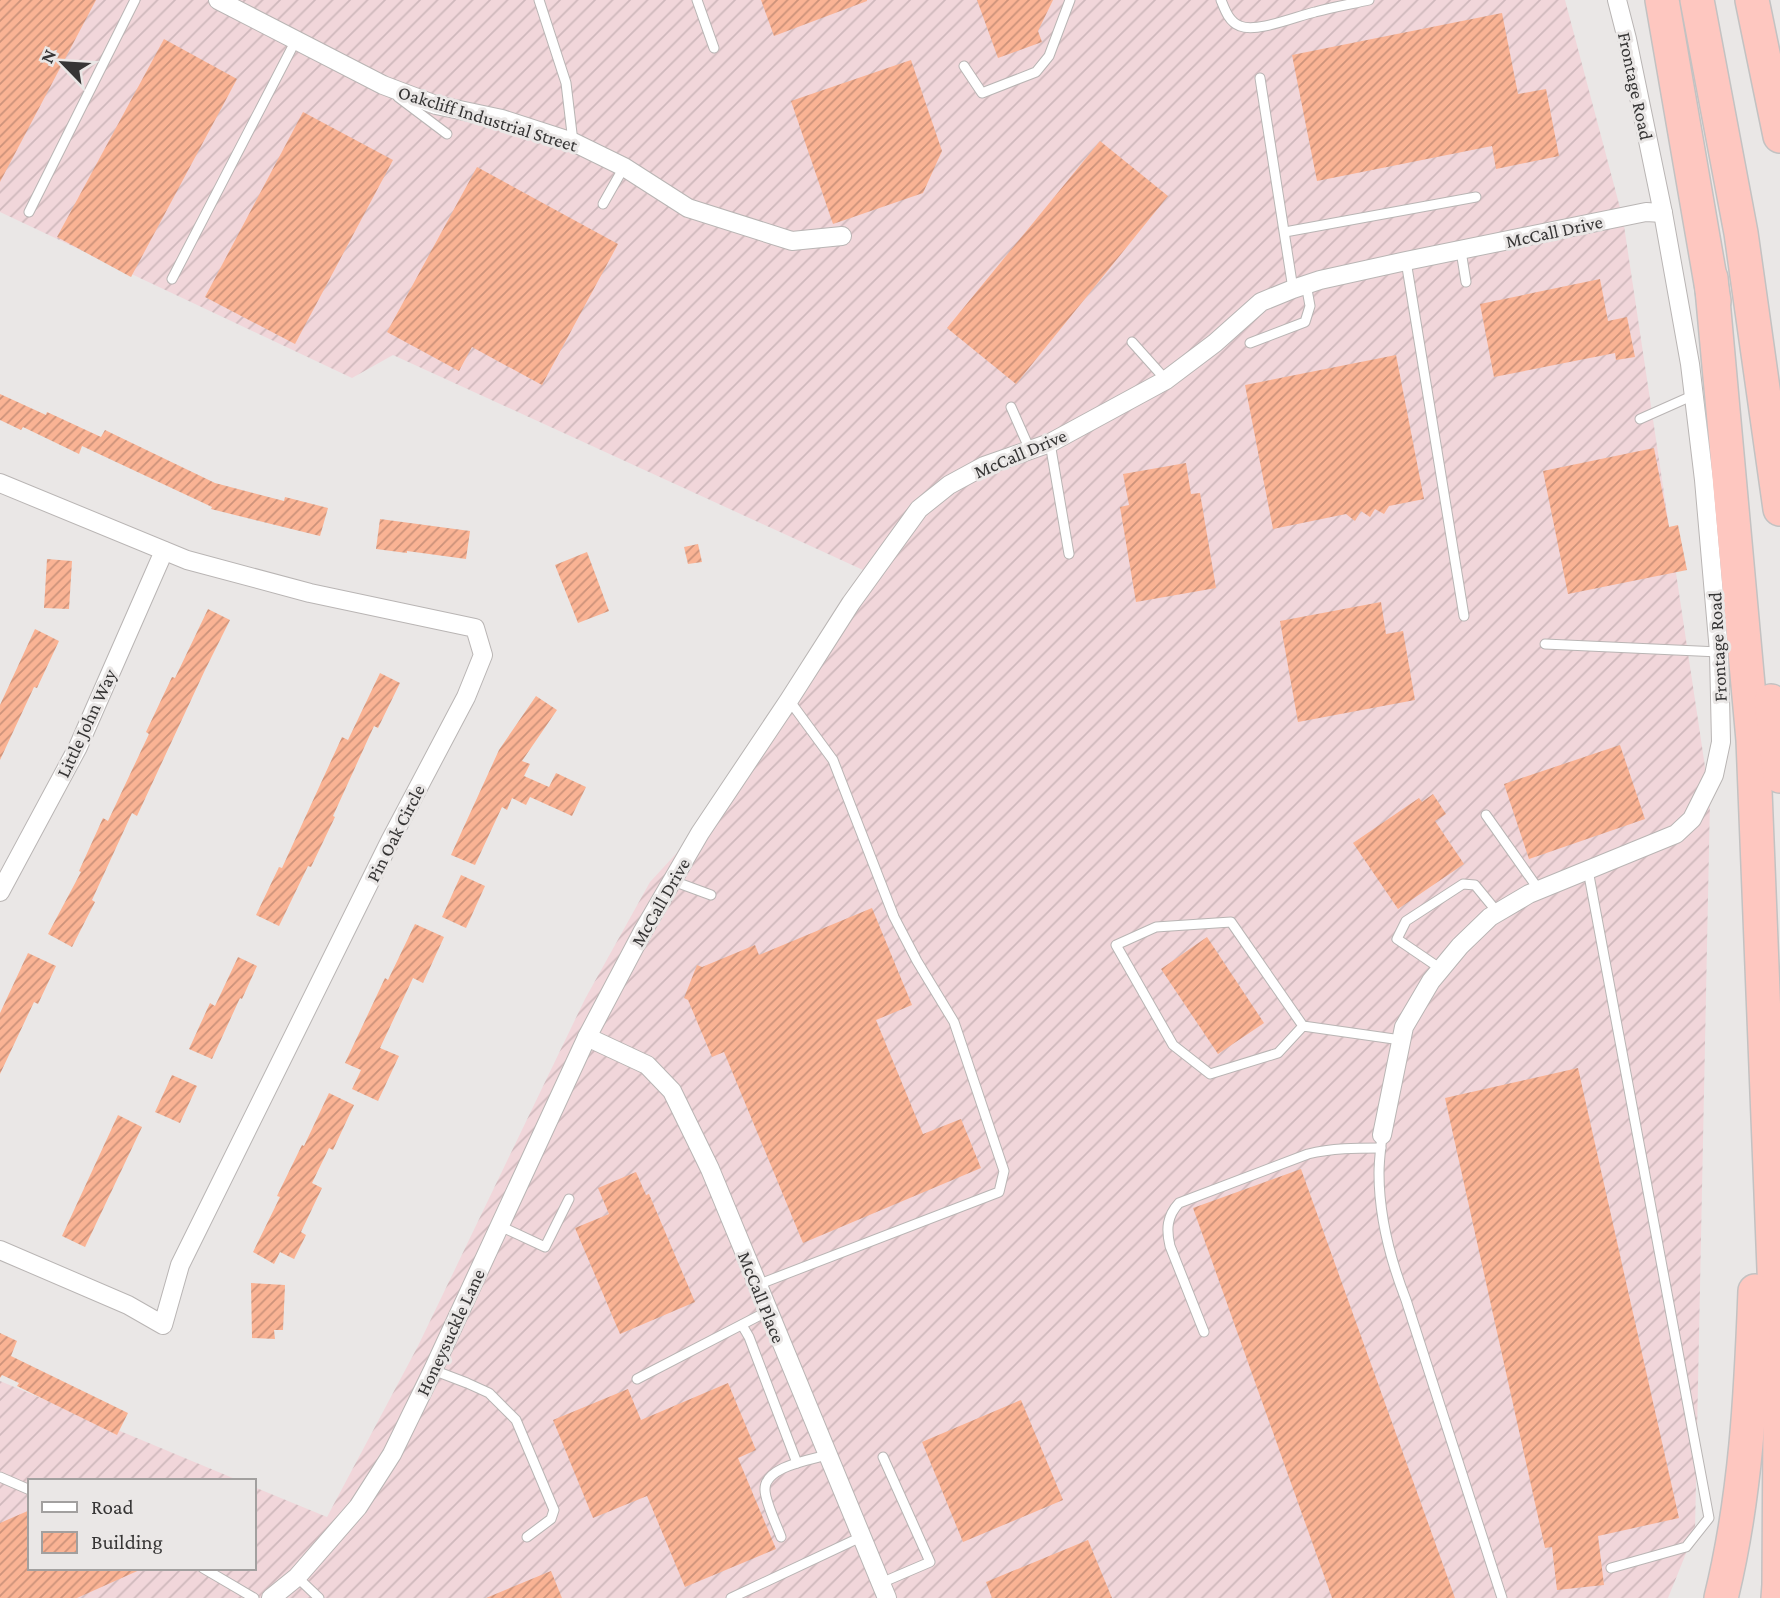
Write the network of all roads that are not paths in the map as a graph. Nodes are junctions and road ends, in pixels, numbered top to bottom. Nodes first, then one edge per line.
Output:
1 (135, 0) edge
2 (218, 0) edge
3 (539, 0) edge
4 (696, 0) edge
5 (1070, 0) edge
6 (1221, 0) edge
7 (1369, 0) edge
8 (1617, 0) edge
9 (1697, 0) edge
10 (1752, 0) edge
11 (1663, 10) edge
12 (296, 40) junction
13 (714, 48) dead end
14 (964, 66) dead end
15 (1260, 78) dead end
16 (383, 85) junction
17 (447, 134) dead end
18 (1780, 136) edge
19 (573, 142) junction
20 (624, 167) junction
21 (1476, 197) dead end
22 (603, 204) dead end
23 (29, 212) dead end
24 (1664, 213) junction
25 (1285, 232) junction
26 (842, 236) dead end
27 (1461, 251) junction
28 (1406, 261) junction
29 (1711, 278) junction
30 (172, 279) dead end
31 (1465, 282) dead end
32 (1300, 286) junction
33 (1132, 342) dead end
34 (1250, 343) dead end
35 (1166, 380) junction
36 (1694, 396) junction
37 (1012, 407) dead end
38 (1640, 419) dead end
39 (1050, 443) junction
40 (1030, 450) junction
41 (0, 483) edge
42 (1780, 509) edge
43 (164, 551) junction
44 (1069, 554) dead end
45 (1464, 616) dead end
46 (1545, 644) dead end
47 (1719, 652) junction
48 (789, 700) junction
49 (1780, 776) edge
50 (1486, 815) dead end
51 (1588, 870) junction
52 (673, 881) junction
53 (1539, 890) junction
54 (0, 892) edge
55 (711, 895) dead end
56 (1498, 913) junction
57 (1441, 969) junction
58 (1303, 1026) junction
59 (587, 1037) junction
60 (1401, 1040) junction
61 (1764, 1047) junction
62 (1381, 1141) junction
63 (569, 1199) dead end
64 (500, 1226) junction
65 (0, 1250) edge
66 (757, 1285) junction
67 (768, 1311) junction
68 (742, 1325) junction
69 (1204, 1332) dead end
70 (433, 1370) junction
71 (637, 1380) dead end
72 (827, 1455) junction
73 (883, 1457) dead end
74 (797, 1463) junction
75 (0, 1477) edge
76 (28, 1489) edge
77 (527, 1537) dead end
78 (781, 1537) dead end
79 (861, 1537) junction
80 (1611, 1568) dead end
81 (206, 1570) edge
82 (297, 1577) junction
83 (1779, 1585) edge
84 (884, 1590) edge
85 (254, 1598) edge
86 (271, 1598) edge
87 (319, 1598) edge
88 (730, 1598) edge
89 (1502, 1598) edge
90 (1721, 1598) edge
91 (1778, 1598) edge

1 - 23 lane
2 - 12 street, Oakcliff Industrial Street
3 - 19 lane
4 - 13 lane
5 - 14 lane
6 - 7 lane
8 - 24 street, Frontage Road
9 - 42 highway
10 - 18 highway
11 - 29 highway
12 - 16 street, Oakcliff Industrial Street
12 - 30 lane
15 - 25 lane
16 - 17 lane
16 - 19 street, Oakcliff Industrial Street
19 - 20 street, Oakcliff Industrial Street
20 - 22 lane
20 - 26 street, Oakcliff Industrial Street
21 - 25 lane
24 - 27 street, McCall Drive
24 - 36 street, Frontage Road
25 - 32 lane
27 - 28 street, McCall Drive
27 - 31 lane
28 - 32 street, McCall Drive
28 - 45 lane
29 - 49 highway
29 - 61 highway
32 - 34 lane
32 - 35 street, McCall Drive
33 - 35 lane
35 - 39 street, McCall Drive
36 - 38 lane
36 - 47 street, Frontage Road
37 - 40 lane
39 - 40 street, McCall Drive
39 - 44 lane
40 - 48 street, McCall Drive
41 - 43 street, Pin Oak Circle
43 - 54 street, Little John Way
43 - 65 street, Pin Oak Circle
46 - 47 lane
47 - 51 street, Frontage Road
48 - 52 street, McCall Drive
48 - 66 lane
50 - 53 lane
51 - 53 street, Frontage Road
51 - 80 lane
52 - 55 lane
52 - 59 street, McCall Drive
53 - 56 street, Frontage Road
56 - 57 street, Frontage Road
56 - 57 lane
57 - 60 street, Frontage Road
58 - 58 lane
58 - 60 lane
59 - 64 street, Honeysuckle Lane
59 - 66 street, McCall Place
60 - 62 street, Frontage Road
61 - 83 highway
61 - 90 highway
62 - 69 lane
62 - 89 lane
63 - 64 lane
64 - 70 street, Honeysuckle Lane
66 - 67 street, McCall Place
67 - 68 lane
67 - 72 street, McCall Place
68 - 71 lane
68 - 74 lane
70 - 77 lane
70 - 82 street, Honeysuckle Lane
72 - 74 lane
72 - 79 street, McCall Place
73 - 84 lane
74 - 78 lane
75 - 76 lane
79 - 84 street, McCall Place
79 - 88 lane
81 - 85 lane
82 - 86 street, Honeysuckle Lane
82 - 87 lane
83 - 91 highway

